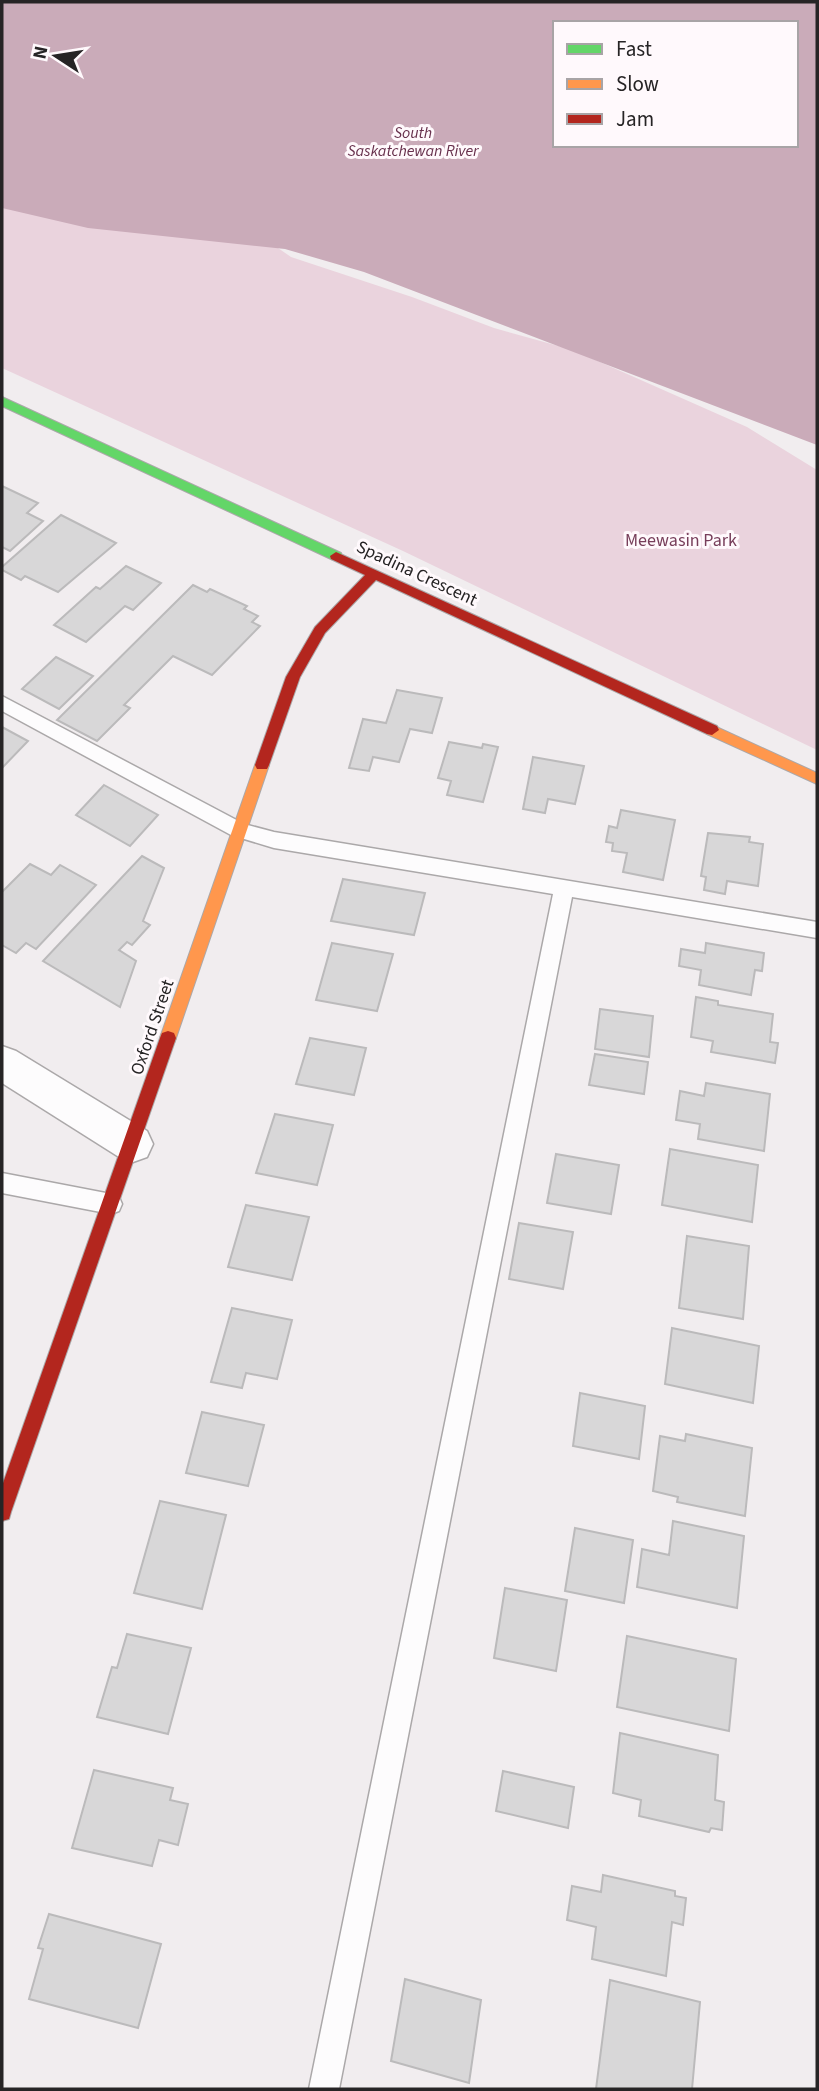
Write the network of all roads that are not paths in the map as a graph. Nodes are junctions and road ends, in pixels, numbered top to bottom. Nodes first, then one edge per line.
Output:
1 (2, 401) edge
2 (374, 574) junction
3 (2, 703) edge
4 (817, 779) edge
5 (238, 830) junction
6 (564, 887) junction
7 (817, 930) edge
8 (2, 1063) edge
9 (133, 1144) junction
10 (2, 1183) edge
11 (111, 1204) junction
12 (2, 1512) edge
13 (324, 2089) edge

1 - 2 street, Spadina Crescent
2 - 4 street, Spadina Crescent
2 - 5 street, Oxford Street
3 - 5 lane
5 - 6 lane
5 - 9 street, Oxford Street
6 - 7 lane
6 - 13 lane
8 - 9 street
9 - 11 street, Oxford Street
10 - 11 lane
11 - 12 street, Oxford Street

